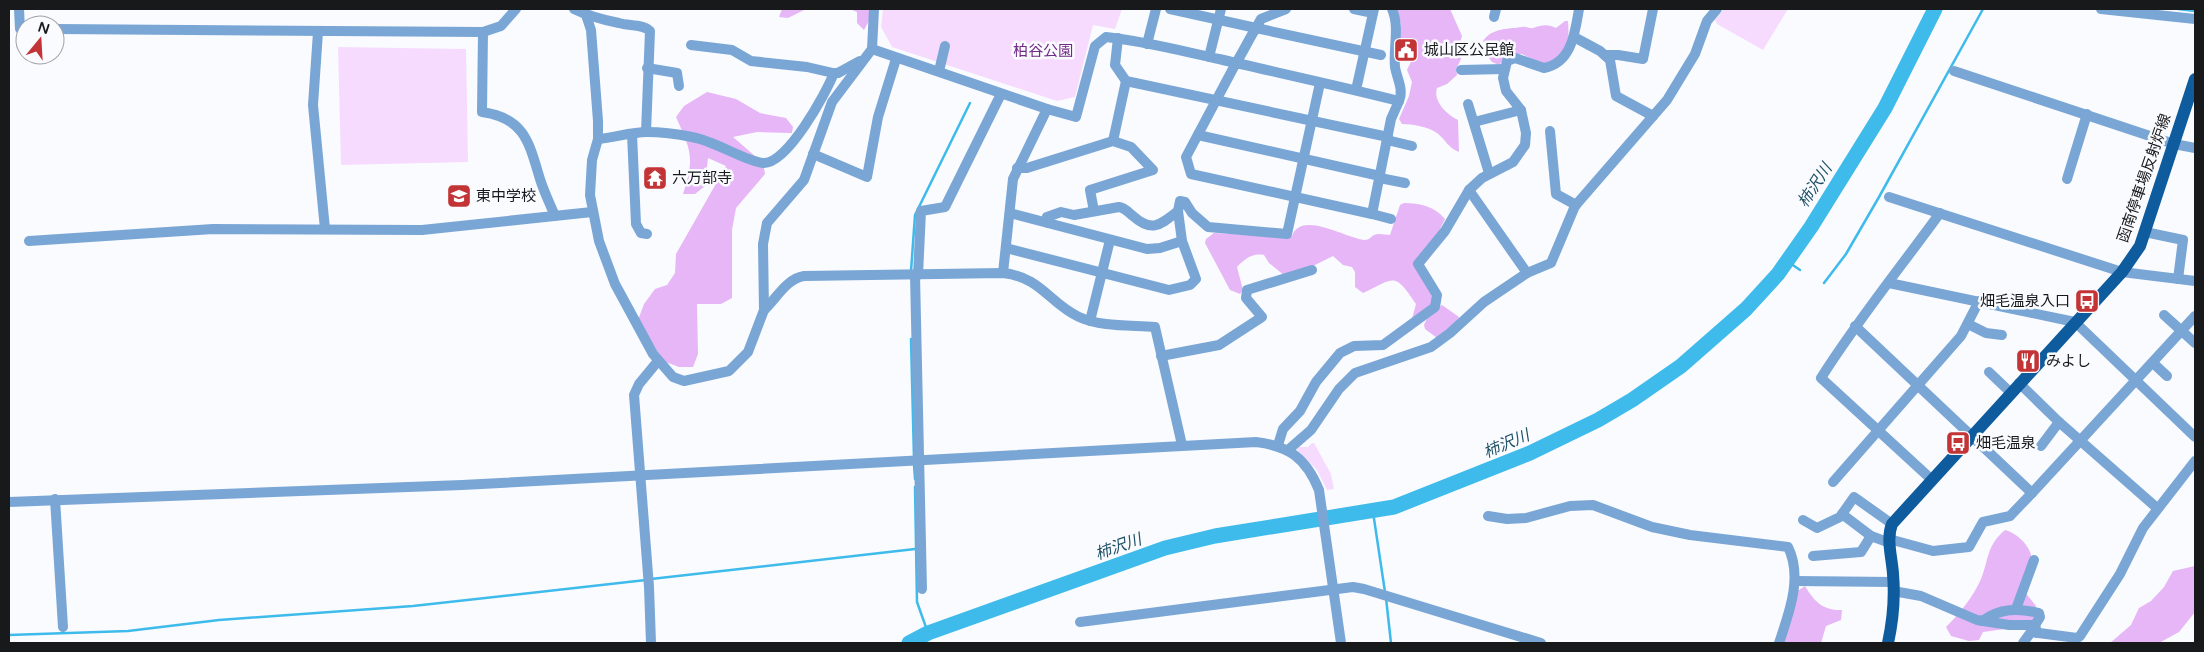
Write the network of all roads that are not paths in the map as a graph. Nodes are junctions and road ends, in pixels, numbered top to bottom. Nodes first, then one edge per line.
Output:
1 (516, 9) edge
2 (574, 9) edge
3 (874, 9) edge
4 (1156, 9) edge
5 (1170, 9) edge
6 (1286, 9) edge
7 (1354, 9) edge
8 (1392, 9) edge
9 (1579, 9) edge
10 (1653, 9) edge
11 (1717, 9) edge
12 (2100, 9) edge
13 (1373, 11) edge
14 (1219, 13) edge
15 (586, 15) junction
16 (2195, 19) edge
17 (1256, 28) junction
18 (65, 29) edge
19 (318, 32) junction
20 (483, 32) junction
21 (1574, 37) junction
22 (1118, 38) junction
23 (1148, 44) junction
24 (691, 45) dead end
25 (945, 46) dead end
26 (872, 49) junction
27 (1365, 51) junction
28 (1381, 55) dead end
29 (1606, 55) junction
30 (1209, 57) junction
31 (896, 59) junction
32 (863, 60) junction
33 (1236, 63) junction
34 (647, 68) junction
35 (1504, 69) junction
36 (1461, 70) dead end
37 (939, 71) junction
38 (1954, 71) dead end
39 (834, 73) junction
40 (2195, 80) edge
41 (1126, 81) junction
42 (1320, 83) junction
43 (679, 86) dead end
44 (1356, 90) junction
45 (1001, 94) junction
46 (1217, 100) junction
47 (1399, 101) junction
48 (1468, 104) dead end
49 (1047, 109) junction
50 (1521, 110) junction
51 (2087, 114) junction
52 (1653, 116) junction
53 (1312, 120) junction
54 (1474, 122) junction
55 (1550, 131) dead end
56 (646, 132) junction
57 (632, 134) junction
58 (1198, 135) junction
59 (1388, 138) junction
60 (598, 139) junction
61 (1112, 141) junction
62 (2174, 144) junction
63 (1412, 146) dead end
64 (2195, 148) edge
65 (813, 154) junction
66 (1304, 158) junction
67 (1017, 168) junction
68 (1489, 174) junction
69 (1380, 177) junction
70 (2067, 179) dead end
71 (1405, 183) dead end
72 (1469, 190) junction
73 (1296, 197) junction
74 (1889, 197) dead end
75 (1576, 205) junction
76 (1094, 211) junction
77 (1178, 211) junction
78 (592, 212) junction
79 (1010, 213) junction
80 (1940, 213) junction
81 (1372, 214) junction
82 (555, 216) junction
83 (1391, 219) dead end
84 (1048, 223) junction
85 (325, 229) junction
86 (2144, 232) junction
87 (647, 234) dead end
88 (1110, 240) junction
89 (30, 241) dead end
90 (1182, 241) junction
91 (1006, 248) junction
92 (1312, 270) dead end
93 (2122, 272) junction
94 (1003, 273) junction
95 (1102, 273) junction
96 (1527, 273) junction
97 (917, 275) junction
98 (2178, 279) junction
99 (2195, 281) edge
100 (1889, 283) junction
101 (1979, 301) junction
102 (764, 310) junction
103 (2164, 315) dead end
104 (2195, 316) edge
105 (1090, 321) junction
106 (2075, 322) junction
107 (1968, 324) junction
108 (1855, 326) junction
109 (2181, 332) junction
110 (2002, 335) dead end
111 (2195, 343) edge
112 (1161, 356) junction
113 (658, 360) junction
114 (2153, 363) junction
115 (1989, 372) dead end
116 (2167, 376) dead end
117 (2137, 380) junction
118 (1918, 386) junction
119 (2014, 388) junction
120 (2059, 422) junction
121 (1877, 429) junction
122 (1971, 435) junction
123 (2195, 437) edge
124 (2080, 441) junction
125 (1182, 445) junction
126 (1278, 445) junction
127 (2041, 446) dead end
128 (1288, 450) junction
129 (919, 461) junction
130 (2195, 461) edge
131 (641, 474) junction
132 (1931, 479) junction
133 (1833, 482) dead end
134 (2032, 492) junction
135 (55, 499) junction
136 (9, 502) edge
137 (2157, 508) junction
138 (1842, 514) junction
139 (1488, 516) dead end
140 (1802, 520) dead end
141 (1892, 524) junction
142 (1871, 536) junction
143 (1890, 541) junction
144 (1813, 556) dead end
145 (2034, 560) dead end
146 (1795, 581) junction
147 (1893, 586) junction
148 (922, 589) dead end
149 (1334, 591) junction
150 (2016, 609) junction
151 (1982, 621) junction
152 (1080, 622) dead end
153 (63, 627) dead end
154 (2036, 629) junction
155 (651, 643) edge
156 (1342, 643) edge
157 (1541, 643) edge
158 (1779, 643) edge
159 (1888, 643) edge
160 (2023, 643) edge

1 - 20 street
2 - 15 street
3 - 26 street
4 - 23 street
5 - 14 street
6 - 17 street
7 - 13 street
8 - 47 street
9 - 21 street
10 - 29 street
11 - 52 street
12 - 16 street
13 - 27 street
14 - 17 street
14 - 30 street
15 - 34 street
15 - 60 street
17 - 27 street
17 - 33 street
18 - 19 street
19 - 20 street
19 - 85 street
20 - 82 street
21 - 29 street
21 - 35 street
22 - 23 street
22 - 41 street
22 - 49 street
23 - 30 street
24 - 39 street
25 - 37 street
26 - 31 street
26 - 32 street
27 - 28 street
27 - 44 street
29 - 52 street
30 - 33 street
31 - 37 street
31 - 65 street
32 - 39 street
32 - 65 street
33 - 42 street
33 - 46 street
34 - 43 street
34 - 56 street
35 - 36 street
35 - 50 street
37 - 45 street
38 - 51 street
39 - 56 street
40 - 62 main road, 函南停車場反射炉線
41 - 46 street
41 - 61 street
42 - 44 street
42 - 53 street
44 - 47 street
45 - 49 street
45 - 97 street
46 - 53 street
46 - 58 street
47 - 59 street
48 - 54 street
49 - 67 street
50 - 54 street
50 - 68 street
51 - 62 street
51 - 70 street
52 - 75 street
53 - 59 street
53 - 66 street
54 - 68 street
55 - 75 street
56 - 57 street
57 - 60 street
57 - 87 street
58 - 66 street
58 - 73 street
59 - 63 street
59 - 69 street
60 - 78 street
61 - 67 street
61 - 76 street
62 - 64 street
62 - 86 main road, 函南停車場反射炉線
65 - 102 street
66 - 69 street
66 - 73 street
67 - 79 street
68 - 72 street
69 - 71 street
69 - 81 street
72 - 96 street
72 - 126 street
73 - 77 street
73 - 81 street
74 - 80 street
75 - 96 street
76 - 77 street
76 - 84 street
77 - 90 street
78 - 82 street
78 - 113 street
79 - 84 street
79 - 91 street
80 - 93 street
80 - 100 street
81 - 83 street
82 - 85 street
84 - 88 street
85 - 89 street
86 - 93 main road, 函南停車場反射炉線
86 - 98 street
88 - 90 street
88 - 95 street
90 - 95 street
91 - 94 street
91 - 95 street
92 - 112 street
93 - 98 street
93 - 106 main road, 函南停車場反射炉線
94 - 97 street
94 - 105 street
95 - 105 street
96 - 128 street
97 - 102 street
97 - 129 street
98 - 99 street
100 - 101 street
100 - 108 street
101 - 106 street
101 - 107 street
102 - 113 street
103 - 109 street
104 - 109 street
105 - 112 street
106 - 117 street
106 - 119 main road, 函南停車場反射炉線
107 - 110 street
107 - 118 street
108 - 118 street
108 - 121 street
109 - 111 street
109 - 114 street
112 - 125 street
113 - 131 street
114 - 116 street
114 - 117 street
115 - 119 street
117 - 123 street
117 - 124 street
118 - 121 street
118 - 122 street
119 - 120 street
119 - 122 main road, 函南停車場反射炉線
120 - 124 street
120 - 127 street
121 - 132 street
121 - 133 street
122 - 132 main road, 函南停車場反射炉線
122 - 134 street
124 - 134 street
124 - 137 street
125 - 126 street
125 - 129 street
126 - 128 street
128 - 149 street
129 - 131 street
129 - 148 street
130 - 137 street
131 - 135 street
131 - 155 street
132 - 141 main road, 函南停車場反射炉線
134 - 143 street
135 - 136 street
135 - 153 street
137 - 154 street
138 - 140 street
138 - 141 street
138 - 142 street
139 - 146 street
141 - 143 main road, 函南停車場反射炉線
142 - 143 street
142 - 144 street
143 - 147 main road, 函南停車場反射炉線
145 - 150 street
146 - 147 street
146 - 158 street
147 - 151 street
147 - 159 main road, 函南停車場反射炉線
149 - 152 street
149 - 156 street
149 - 157 street
150 - 151 street
150 - 154 street
151 - 154 street
154 - 160 street

